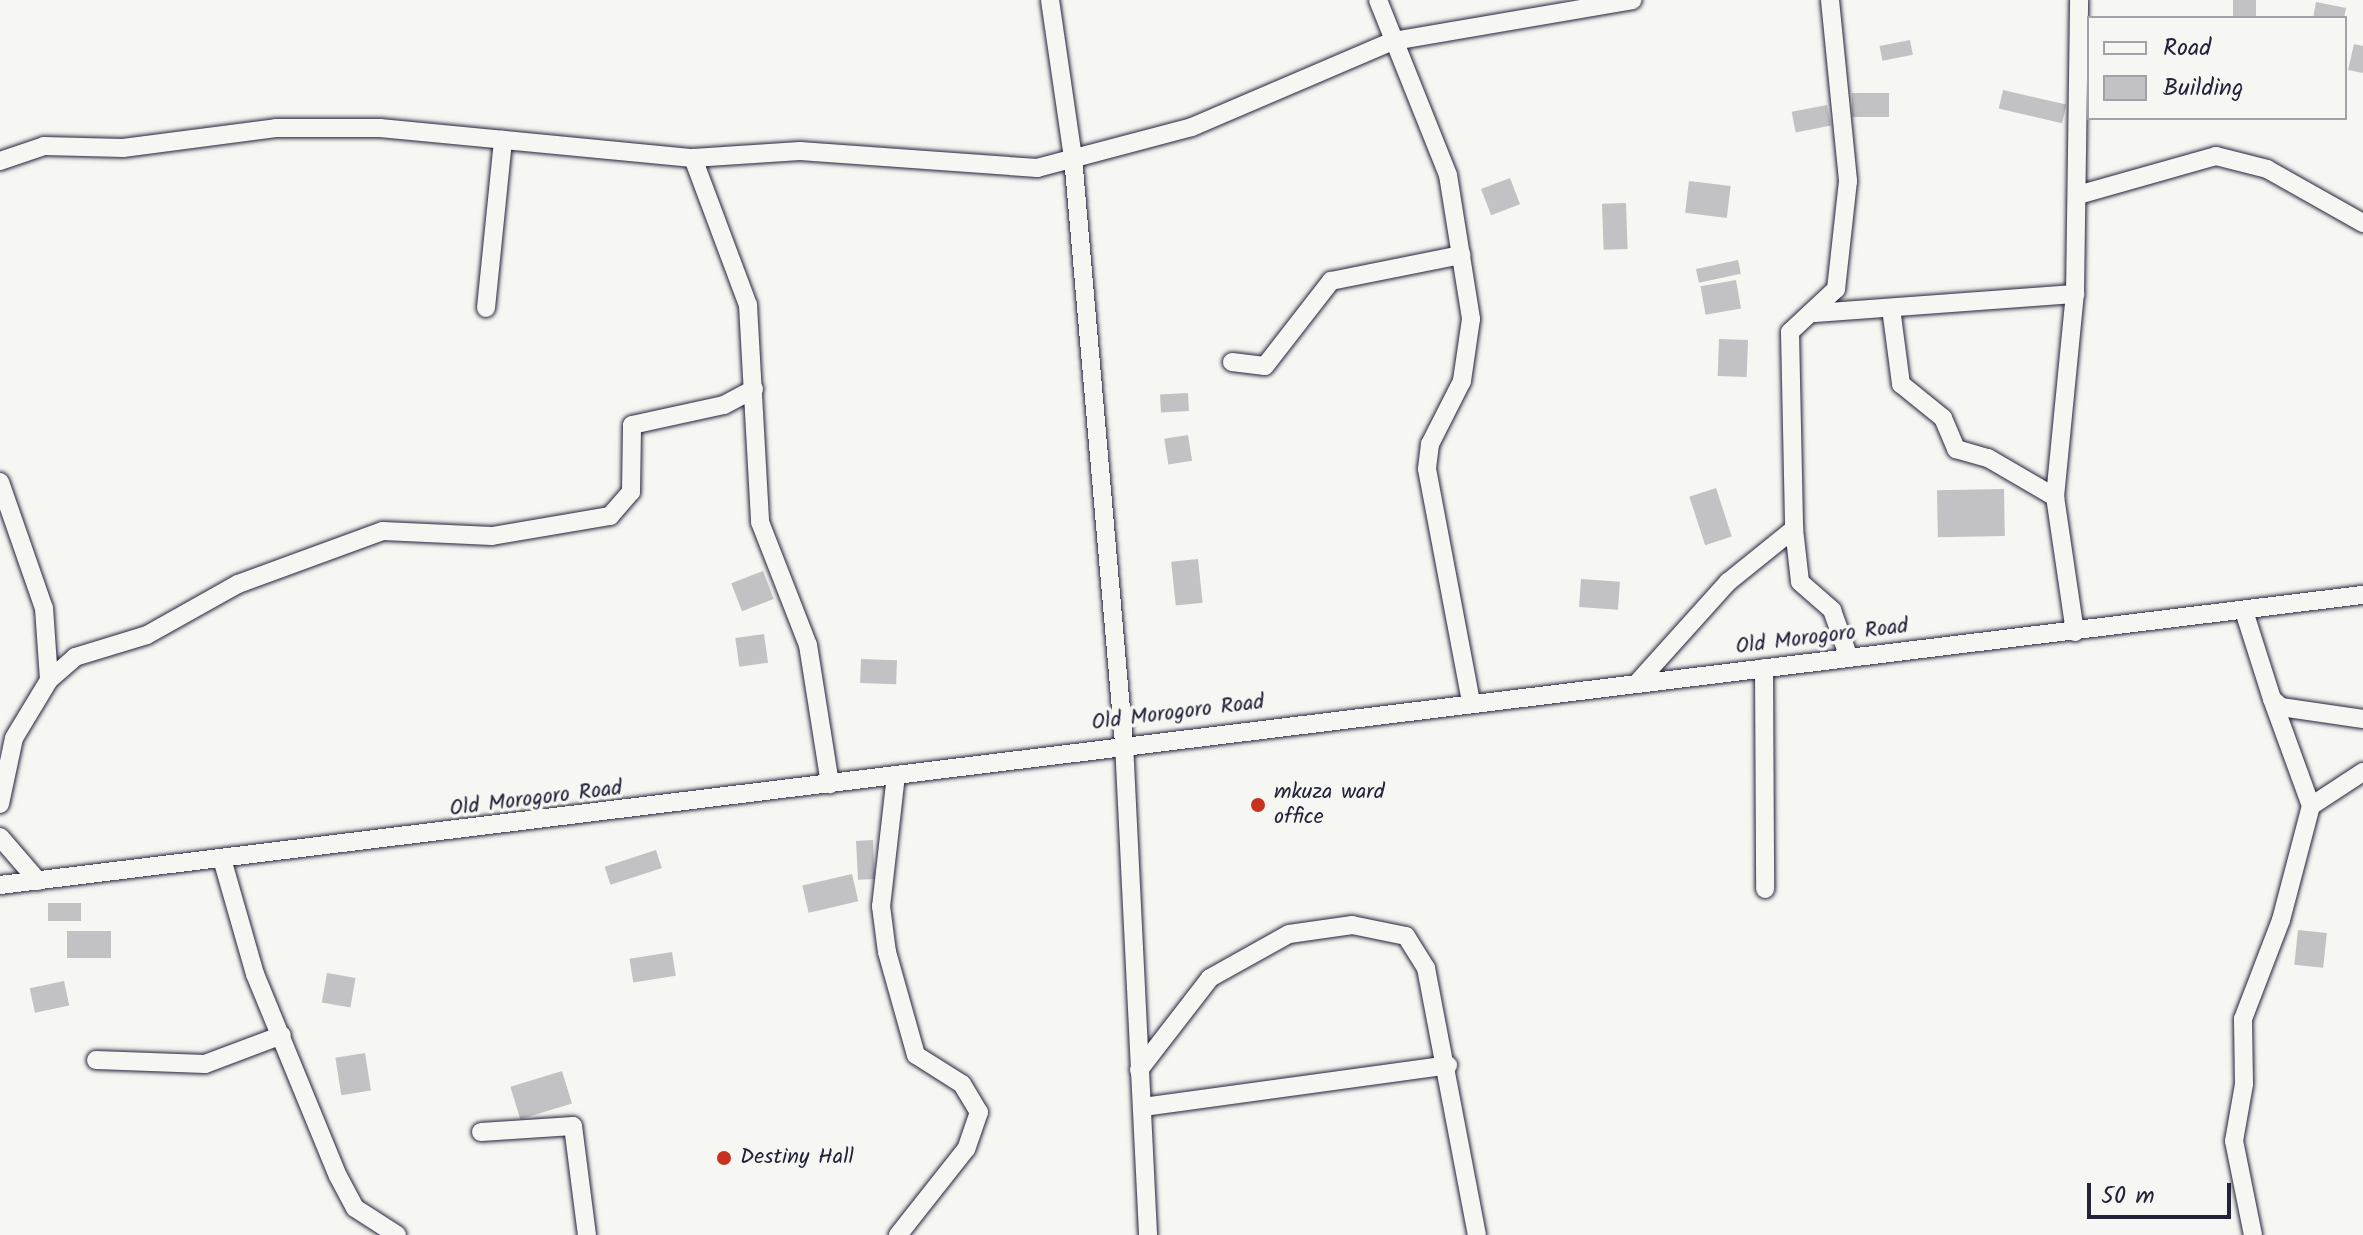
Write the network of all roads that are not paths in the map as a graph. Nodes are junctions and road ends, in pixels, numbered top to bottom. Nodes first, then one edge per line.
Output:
1 (1050, 0) edge
2 (1378, 0) edge
3 (1633, 0) edge
4 (1830, 0) edge
5 (2079, 0) edge
6 (1393, 41) junction
7 (503, 140) junction
8 (1073, 157) junction
9 (693, 158) junction
10 (0, 161) edge
11 (1037, 168) junction
12 (1071, 178) junction
13 (2078, 195) junction
14 (2363, 223) edge
15 (1461, 255) junction
16 (2075, 294) junction
17 (486, 308) dead end
18 (1891, 308) junction
19 (1811, 314) junction
20 (1232, 362) dead end
21 (754, 389) junction
22 (0, 482) edge
23 (2055, 497) junction
24 (1794, 529) junction
25 (2363, 595) edge
26 (2244, 611) junction
27 (2075, 632) junction
28 (1849, 658) junction
29 (1764, 668) junction
30 (49, 680) junction
31 (1638, 682) junction
32 (2272, 699) junction
33 (1471, 702) junction
34 (2363, 719) edge
35 (1124, 743) junction
36 (4, 752) edge
37 (2363, 772) edge
38 (896, 775) junction
39 (830, 784) junction
40 (0, 804) edge
41 (2311, 806) junction
42 (0, 837) edge
43 (222, 859) junction
44 (38, 881) junction
45 (0, 885) edge
46 (1765, 889) dead end
47 (282, 1035) junction
48 (96, 1060) dead end
49 (1448, 1065) junction
50 (1139, 1070) junction
51 (1143, 1107) junction
52 (481, 1132) dead end
53 (397, 1235) edge
54 (587, 1235) edge
55 (898, 1235) edge
56 (1148, 1235) edge
57 (1477, 1235) edge
58 (2253, 1235) edge

1 - 8 street
2 - 6 street
3 - 6 street
4 - 19 street
5 - 13 street
6 - 8 street
6 - 15 street
7 - 9 street
7 - 10 street
7 - 17 street
8 - 11 street
8 - 12 street
9 - 11 street
9 - 21 street
11 - 12 street
12 - 35 street
13 - 14 street
13 - 16 street
15 - 20 street
15 - 33 street
16 - 18 street
16 - 23 street
18 - 19 street
18 - 23 street
19 - 24 street
21 - 30 street
21 - 39 street
22 - 30 street
23 - 27 street
24 - 28 street
24 - 31 street
25 - 26 street, Old Morogoro Road
26 - 27 street, Old Morogoro Road
26 - 32 street
27 - 28 street, Old Morogoro Road
28 - 29 street, Old Morogoro Road
29 - 31 street, Old Morogoro Road
29 - 46 street
30 - 36 street
31 - 33 street, Old Morogoro Road
32 - 34 street
32 - 41 street
33 - 35 street, Old Morogoro Road
35 - 38 street, Old Morogoro Road
35 - 50 street
36 - 40 street
37 - 41 street
38 - 39 street, Old Morogoro Road
38 - 55 street
39 - 43 street, Old Morogoro Road
41 - 58 street
42 - 44 street
43 - 44 street, Old Morogoro Road
43 - 47 street
44 - 45 street, Old Morogoro Road
47 - 48 street
47 - 53 street
49 - 50 street
49 - 51 street
49 - 57 street
50 - 51 street
51 - 56 street
52 - 54 street

